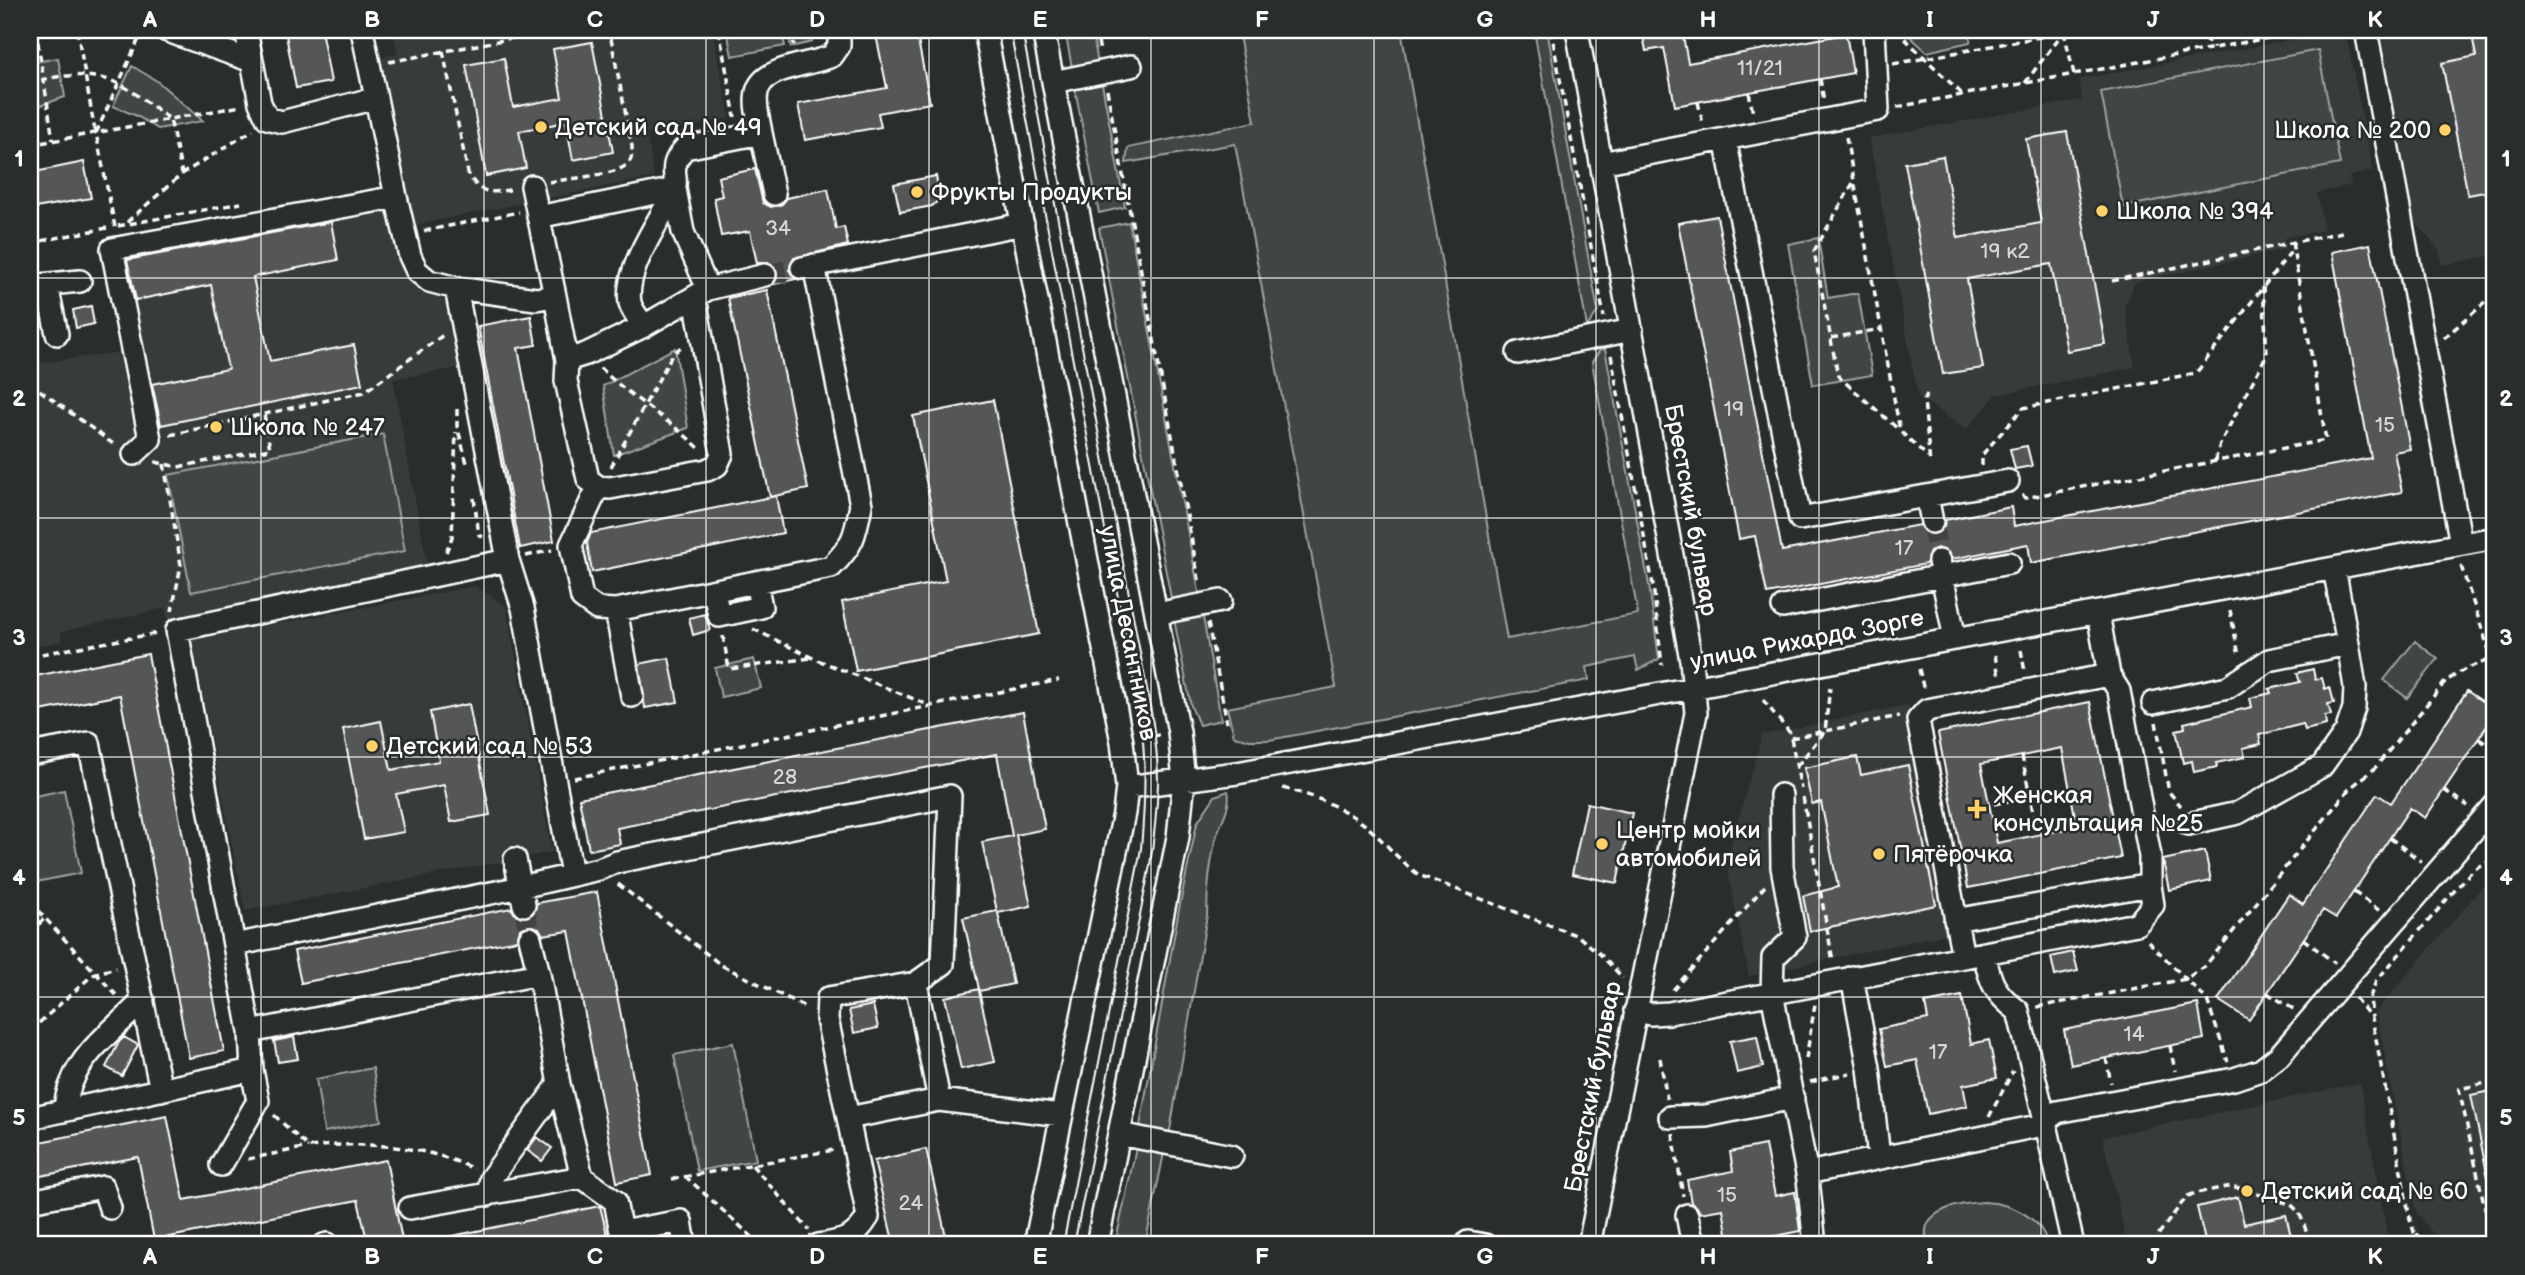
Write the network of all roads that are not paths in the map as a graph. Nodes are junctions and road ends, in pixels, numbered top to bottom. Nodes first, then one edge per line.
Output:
1 (165, 30) edge
2 (246, 30) edge
3 (362, 30) edge
4 (839, 30) edge
5 (985, 30) edge
6 (1043, 30) edge
7 (1577, 30) edge
8 (1874, 30) edge
9 (2366, 30) edge
10 (252, 61) junction
11 (1131, 66) dead end
12 (1053, 82) junction
13 (376, 98) junction
14 (761, 133) junction
15 (1725, 139) junction
16 (1601, 163) junction
17 (532, 186) road end
18 (675, 189) junction
19 (775, 194) dead end
20 (396, 197) junction
21 (538, 218) junction
22 (1023, 224) junction
23 (765, 275) tunnel mouth
24 (80, 281) dead end
25 (39, 286) edge
26 (456, 288) junction
27 (701, 293) junction
28 (555, 296) junction
29 (644, 327) junction
30 (1632, 330) junction
31 (57, 334) dead end
32 (1518, 354) dead end
33 (577, 357) junction
34 (142, 446) road end
35 (2008, 481) road end
36 (598, 486) junction
37 (1927, 496) junction
38 (1932, 523) tunnel mouth
39 (2495, 538) edge
40 (2461, 544) junction
41 (508, 561) junction
42 (2009, 563) dead end
43 (2334, 568) junction
44 (1940, 569) junction
45 (756, 582) junction
46 (713, 591) junction
47 (1210, 603) road end
48 (1783, 607) dead end
49 (616, 610) junction
50 (2098, 613) junction
51 (1156, 614) junction
52 (1955, 639) junction
53 (2347, 644) junction
54 (2109, 675) junction
55 (1694, 688) junction
56 (632, 696) dead end
57 (2153, 702) road end
58 (30, 754) edge
59 (1184, 780) junction
60 (1127, 787) junction
61 (1781, 795) dead end
62 (2490, 811) edge
63 (2188, 824) road end
64 (514, 859) dead end
65 (572, 874) junction
66 (2150, 885) junction
67 (522, 896) junction
68 (1955, 920) junction
69 (530, 938) tunnel mouth
70 (234, 945) junction
71 (1984, 953) junction
72 (1963, 957) junction
73 (539, 974) junction
74 (1844, 979) junction
75 (916, 983) junction
76 (1772, 993) junction
77 (137, 1006) junction
78 (1634, 1011) junction
79 (250, 1032) junction
80 (252, 1070) junction
81 (559, 1084) junction
82 (1795, 1089) junction
83 (162, 1090) junction
84 (939, 1100) junction
85 (64, 1111) junction
86 (1061, 1115) junction
87 (1670, 1117) dead end
88 (30, 1118) edge
89 (848, 1118) junction
90 (2045, 1120) junction
91 (1119, 1134) junction
92 (1232, 1156) dead end
93 (1879, 1158) junction
94 (222, 1165) road end
95 (1807, 1172) junction
96 (582, 1177) junction
97 (489, 1187) junction
98 (30, 1201) edge
99 (110, 1208) dead end
100 (410, 1208) dead end
101 (1687, 1215) dead end
102 (616, 1239) edge
103 (815, 1239) edge
104 (843, 1243) edge
105 (685, 1245) edge
106 (1035, 1245) edge
107 (1097, 1245) edge
108 (1589, 1245) edge
109 (1693, 1245) edge
110 (1815, 1245) edge
111 (2073, 1245) edge

1 - 10 street
2 - 10 street
3 - 13 street
4 - 14 street
5 - 22 street, улица Десантников
6 - 12 street, улица Десантников
7 - 16 street, Брестский бульвар
8 - 15 street
9 - 40 street
10 - 13 street
11 - 12 street
12 - 51 street, улица Десантников
13 - 20 street
14 - 18 street
14 - 19 street
15 - 16 street
15 - 37 street
16 - 30 street, Брестский бульвар
17 - 21 street
18 - 21 street
18 - 27 street
18 - 29 street
20 - 26 street
20 - 34 street
21 - 28 street
22 - 45 street
22 - 60 street, улица Десантников
23 - 27 street
24 - 25 street
25 - 31 street
26 - 28 street
26 - 41 street
27 - 29 street
27 - 36 street
28 - 33 street
29 - 33 street
30 - 32 street
30 - 55 street, Брестский бульвар
33 - 36 street
35 - 37 street
36 - 49 street
37 - 38 street
39 - 40 street, улица Рихарда Зорге
40 - 43 street, улица Рихарда Зорге
41 - 65 street
41 - 70 street
42 - 44 street
43 - 50 street, улица Рихарда Зорге
43 - 53 street
44 - 48 street
44 - 52 street
45 - 46 street
45 - 46 street
46 - 49 street
47 - 51 street
49 - 56 street
50 - 52 street, улица Рихарда Зорге
50 - 54 street
51 - 59 street, улица Десантников
52 - 55 street, улица Рихарда Зорге
53 - 57 street
53 - 63 street
54 - 66 street
54 - 68 street
55 - 59 street, улица Рихарда Зорге
55 - 78 street, Брестский бульвар
58 - 77 street
59 - 60 street, улица Рихарда Зорге
59 - 91 street, улица Десантников
60 - 86 street, улица Десантников
61 - 76 street
62 - 90 street
64 - 67 street
65 - 67 street
65 - 75 street
66 - 68 street
66 - 71 street
67 - 70 street
68 - 72 street
69 - 73 street
70 - 79 street
71 - 72 street
71 - 90 street
72 - 74 street
73 - 79 street
73 - 81 street
74 - 76 street
74 - 93 street
75 - 84 street
75 - 89 street
76 - 78 street
76 - 82 street
77 - 83 street
77 - 85 street
78 - 108 street, Брестский бульвар
79 - 80 street
80 - 83 street
80 - 94 street
81 - 96 street
81 - 97 street
82 - 87 street
82 - 95 street
83 - 85 street
84 - 86 street
84 - 89 street
85 - 88 street
86 - 106 street, улица Десантников
89 - 104 street
90 - 93 street
90 - 111 street
91 - 92 street
91 - 107 street, улица Десантников
93 - 95 street
95 - 110 street
96 - 97 street
96 - 102 street
97 - 100 street
98 - 99 street
101 - 109 street
102 - 105 street
103 - 104 street

